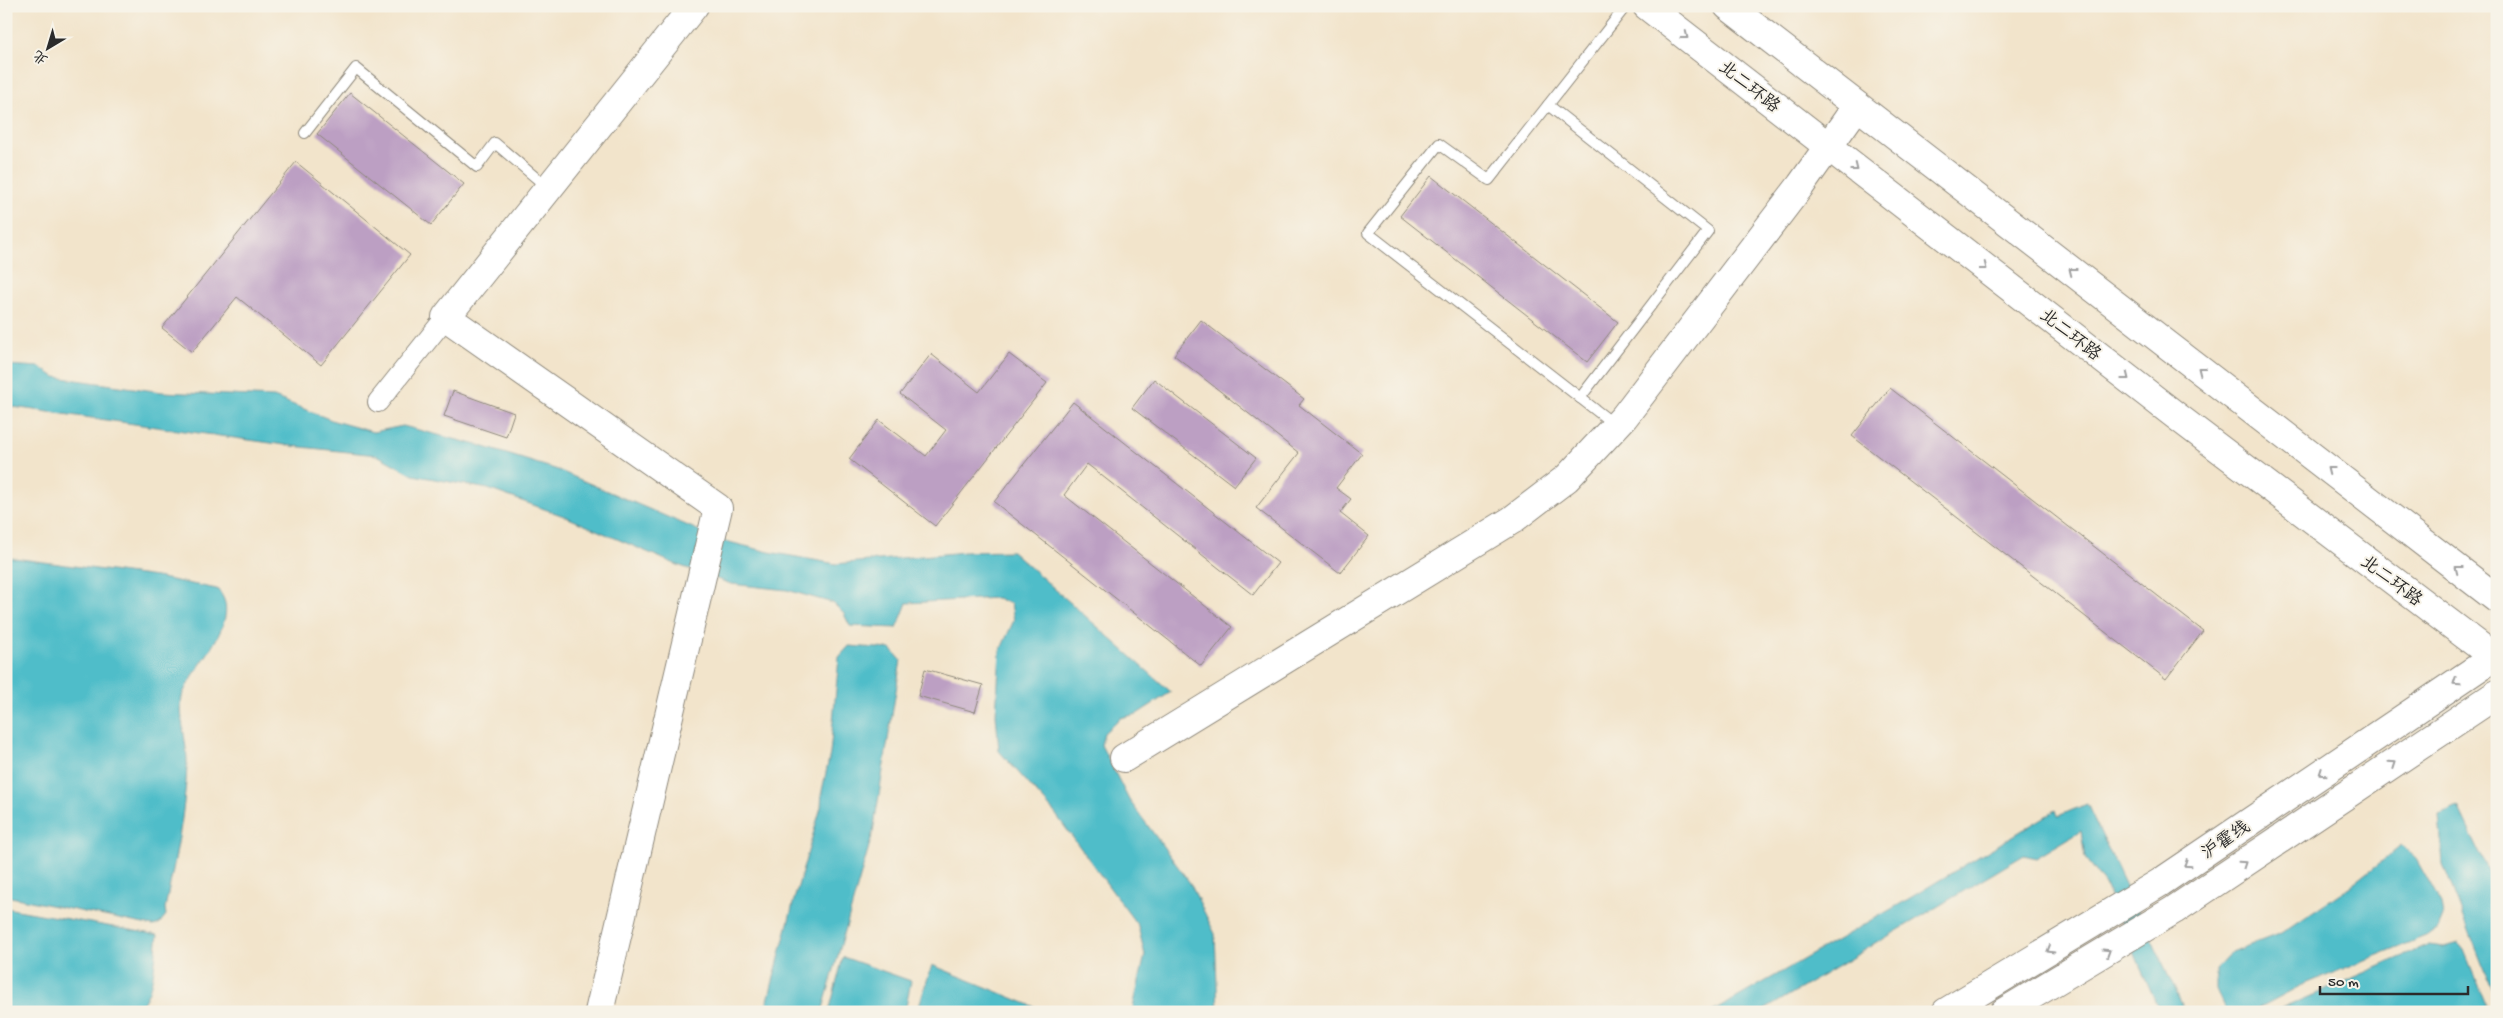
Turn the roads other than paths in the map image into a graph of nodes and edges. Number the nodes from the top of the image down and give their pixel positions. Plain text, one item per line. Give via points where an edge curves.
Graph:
1 (694, 6) edge
2 (1626, 6) edge
3 (1647, 6) edge
4 (1728, 6) edge
5 (1548, 105) junction
6 (1857, 106) junction
7 (305, 133) dead end
8 (1827, 146) junction
9 (548, 189) junction
10 (446, 317) junction
11 (1580, 398) junction
12 (378, 402) dead end
13 (1616, 426) junction
14 (2497, 599) edge
15 (2496, 657) edge
16 (2497, 694) edge
17 (1124, 758) dead end
18 (599, 1012) edge
19 (1946, 1012) edge
20 (2004, 1012) edge

1 - 9 main road
2 - 5 lane
3 -> 8 main road, 北二环路
4 - 6 main road
5 - 11 lane via 1708,231
5 - 11 lane via 1489,180 1439,144 1368,233
6 - 8 main road
14 -> 6 main road
7 - 9 lane via 356,68 477,167 495,143
8 - 13 main road via 1801,185
8 -> 15 main road, 北二环路 via 2175,415
9 - 10 main road
10 - 12 street
10 - 18 main road via 718,508
11 - 13 lane
13 - 17 main road via 1567,478 1512,520
15 -> 19 main road, 沪霍线 via 2160,882
20 -> 16 main road, 沪霍线 via 2174,910

